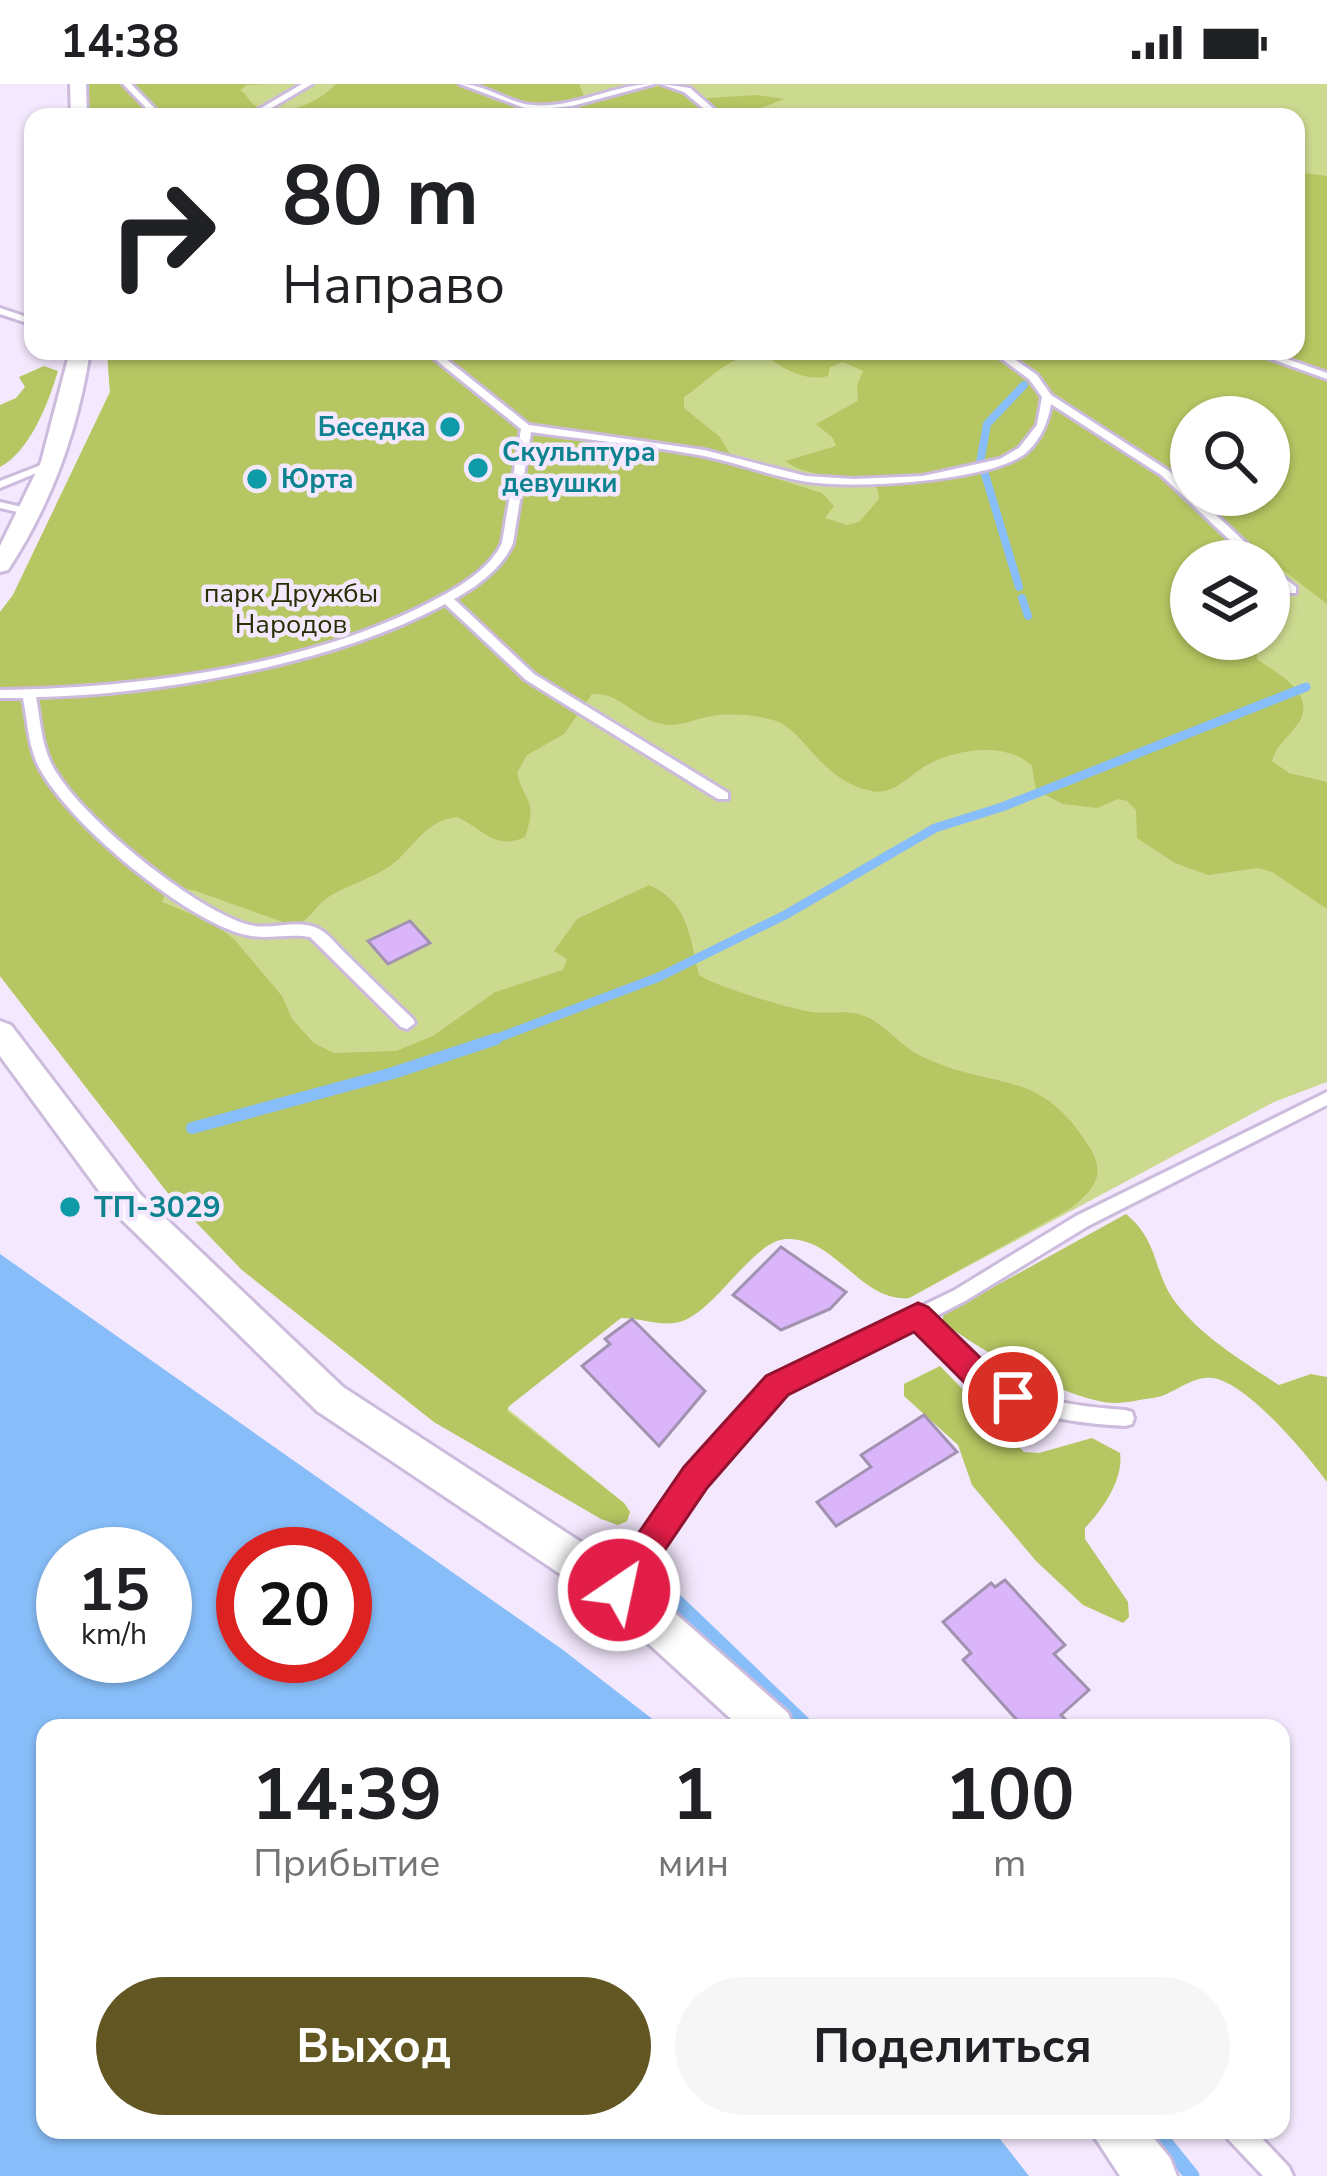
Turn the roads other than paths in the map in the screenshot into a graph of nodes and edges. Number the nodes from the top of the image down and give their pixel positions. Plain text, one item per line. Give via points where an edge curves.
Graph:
1 (127, 84) edge
2 (308, 84) edge
3 (464, 84) edge
4 (650, 84) edge
5 (665, 84) edge
6 (150, 108) edge
7 (266, 108) edge
8 (708, 108) edge
9 (78, 360) edge
10 (441, 360) edge
11 (1009, 360) edge
12 (1280, 360) edge
13 (1327, 376) edge
14 (1047, 398) junction
15 (526, 428) junction
16 (53, 464) junction
17 (0, 485) edge
18 (0, 505) edge
19 (31, 512) junction
20 (1237, 540) edge
21 (0, 566) edge
22 (446, 598) junction
23 (0, 694) edge
24 (29, 695) junction
25 (723, 796) dead end
26 (407, 1023) dead end
27 (0, 1033) edge
28 (1327, 1098) edge
29 (918, 1316) junction
30 (1125, 1418) dead end
31 (619, 1590) junction
32 (763, 1719) edge
33 (1122, 2139) edge
34 (1245, 2139) edge
35 (1152, 2176) edge
36 (1280, 2176) edge

1 - 6 lane
2 - 7 lane
3 - 4 lane via 511,105 546,108
5 - 8 lane
9 - 16 street
10 - 15 lane
11 - 14 lane
12 - 13 lane
14 - 15 lane via 1042,425 1004,461 890,483 806,478 704,453
14 - 20 lane via 1166,473
15 - 22 lane via 511,540 482,574
16 - 17 lane
16 - 19 street
18 - 19 lane
19 - 21 street
22 - 24 lane via 274,662
22 - 25 lane via 530,677
23 - 24 lane
24 - 26 lane via 44,763 80,812 195,908 249,931 315,933
27 - 31 street via 128,1204 330,1399
28 - 29 lane via 1082,1221
29 - 30 lane via 985,1383 1041,1412
29 - 31 lane via 777,1385 695,1478
31 - 32 street
33 - 35 street
34 - 36 lane

